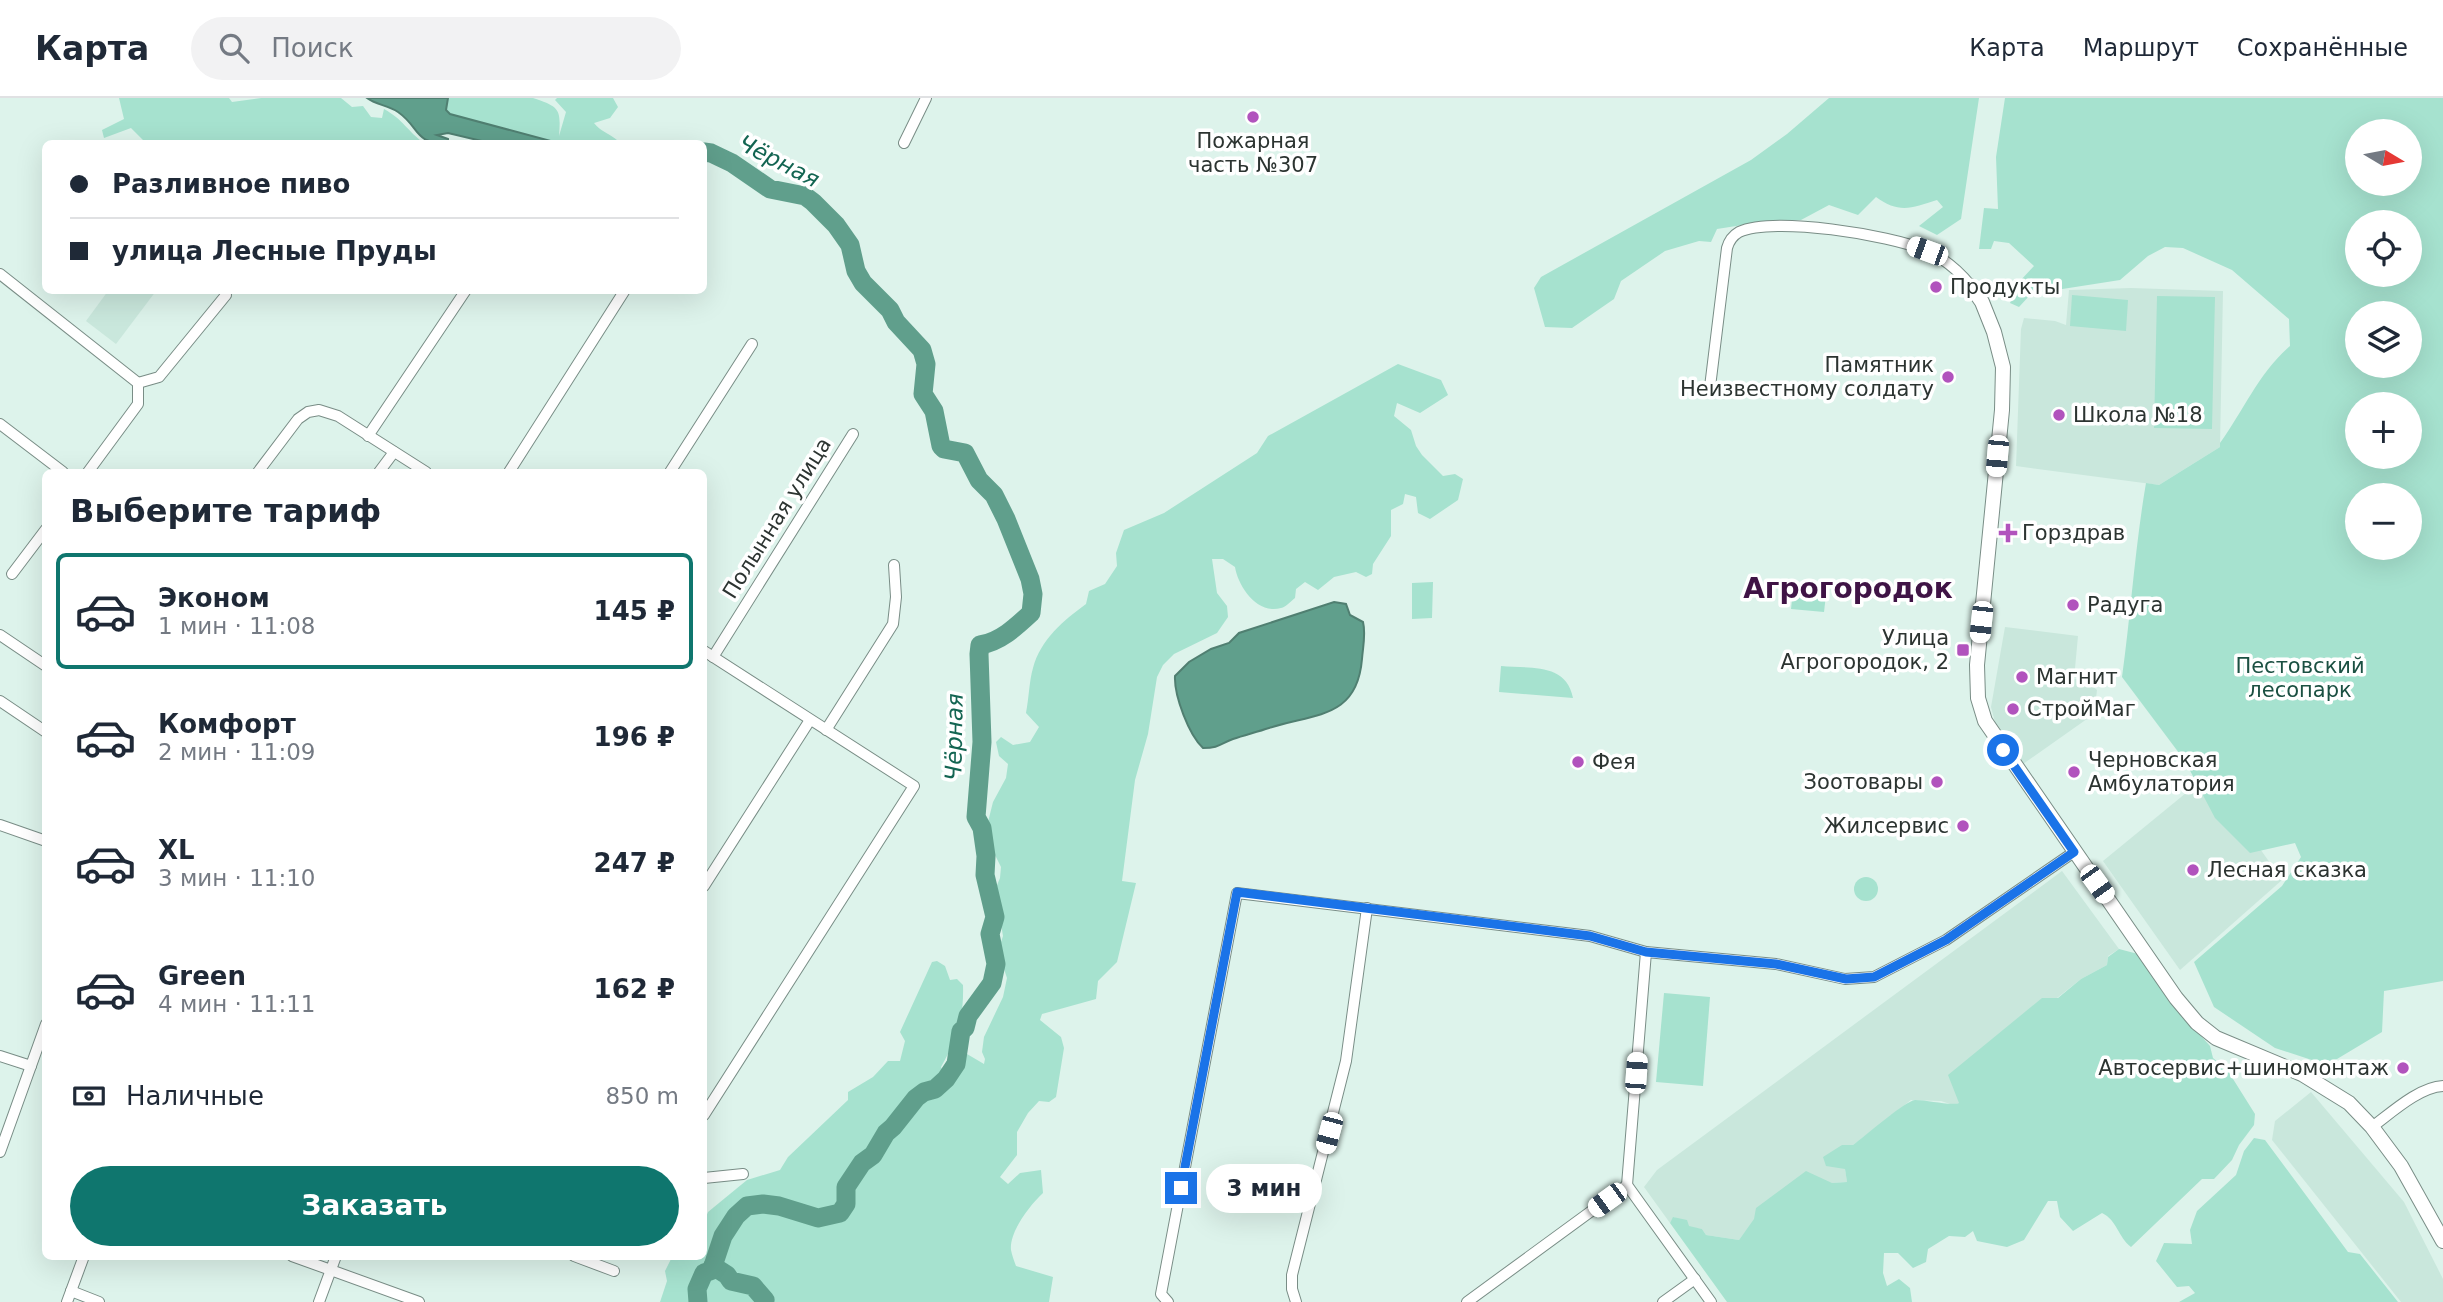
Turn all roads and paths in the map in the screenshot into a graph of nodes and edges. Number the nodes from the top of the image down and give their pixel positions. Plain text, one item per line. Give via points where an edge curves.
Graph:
1 (926, 98) edge
2 (904, 143) dead end
3 (0, 274) edge
4 (1971, 286) joint
5 (463, 294) edge
6 (622, 294) edge
7 (226, 296) dead end
8 (752, 344) dead end
9 (138, 383) junction
10 (1710, 387) dead end
11 (0, 424) edge
12 (853, 434) dead end
13 (368, 436) junction
14 (394, 452) junction
15 (59, 469) edge
16 (90, 469) edge
17 (260, 469) edge
18 (381, 469) edge
19 (421, 469) edge
20 (511, 469) edge
21 (672, 469) edge
22 (42, 534) edge
23 (894, 565) dead end
24 (12, 575) dead end
25 (0, 635) edge
26 (708, 654) edge
27 (42, 663) edge
28 (0, 701) edge
29 (810, 720) junction
30 (42, 729) edge
31 (826, 730) junction
32 (0, 825) edge
33 (42, 840) edge
34 (2074, 852) junction
35 (707, 882) edge
36 (1367, 908) junction
37 (1646, 952) junction
38 (42, 1035) edge
39 (0, 1056) edge
40 (31, 1066) junction
41 (2443, 1086) edge
42 (707, 1110) edge
43 (2372, 1127) junction
44 (0, 1152) edge
45 (743, 1174) dead end
46 (707, 1178) edge
47 (1627, 1185) junction
48 (2443, 1241) edge
49 (83, 1260) edge
50 (303, 1260) edge
51 (335, 1260) edge
52 (585, 1260) edge
53 (331, 1270) junction
54 (614, 1271) dead end
55 (1695, 1279) junction
56 (69, 1297) edge
57 (99, 1302) edge
58 (319, 1302) edge
59 (419, 1302) edge
60 (1168, 1302) edge
61 (1296, 1302) edge
62 (1466, 1302) edge
63 (1663, 1302) edge
64 (1711, 1302) edge

1 - 2 street
3 - 9 street
4 - 10 street via 1946,261 1890,239 1788,227 1736,233 1727,248
4 - 34 street via 1994,332 2003,367 1977,658 1980,710
5 - 13 street
6 - 20 street
7 - 9 street via 159,377
8 - 21 street
9 - 16 street via 138,404
11 - 15 street
12 - 26 street, Полынная улица
13 - 14 street
13 - 17 street via 329,412 307,412
14 - 18 street
14 - 19 street
22 - 24 street
23 - 31 street via 893,624
25 - 27 street
26 - 29 street
28 - 30 street
29 - 31 street
29 - 35 street
31 - 42 street via 914,786
32 - 33 street
34 - 37 street via 1946,940 1874,977 1846,979 1776,964
34 - 43 street via 2197,1023 2216,1038 2327,1088
36 - 37 street via 1590,936
36 - 60 street via 1237,892 1161,1294
36 - 61 street via 1346,1061 1292,1275
37 - 47 street
38 - 40 street
39 - 40 street
40 - 44 street
41 - 43 street via 2401,1104
43 - 48 street via 2401,1166
45 - 46 street
47 - 55 street
47 - 62 street
49 - 56 street
50 - 53 street
51 - 53 street
52 - 54 street
53 - 58 street
53 - 59 street
55 - 63 street
55 - 64 street
56 - 57 street

